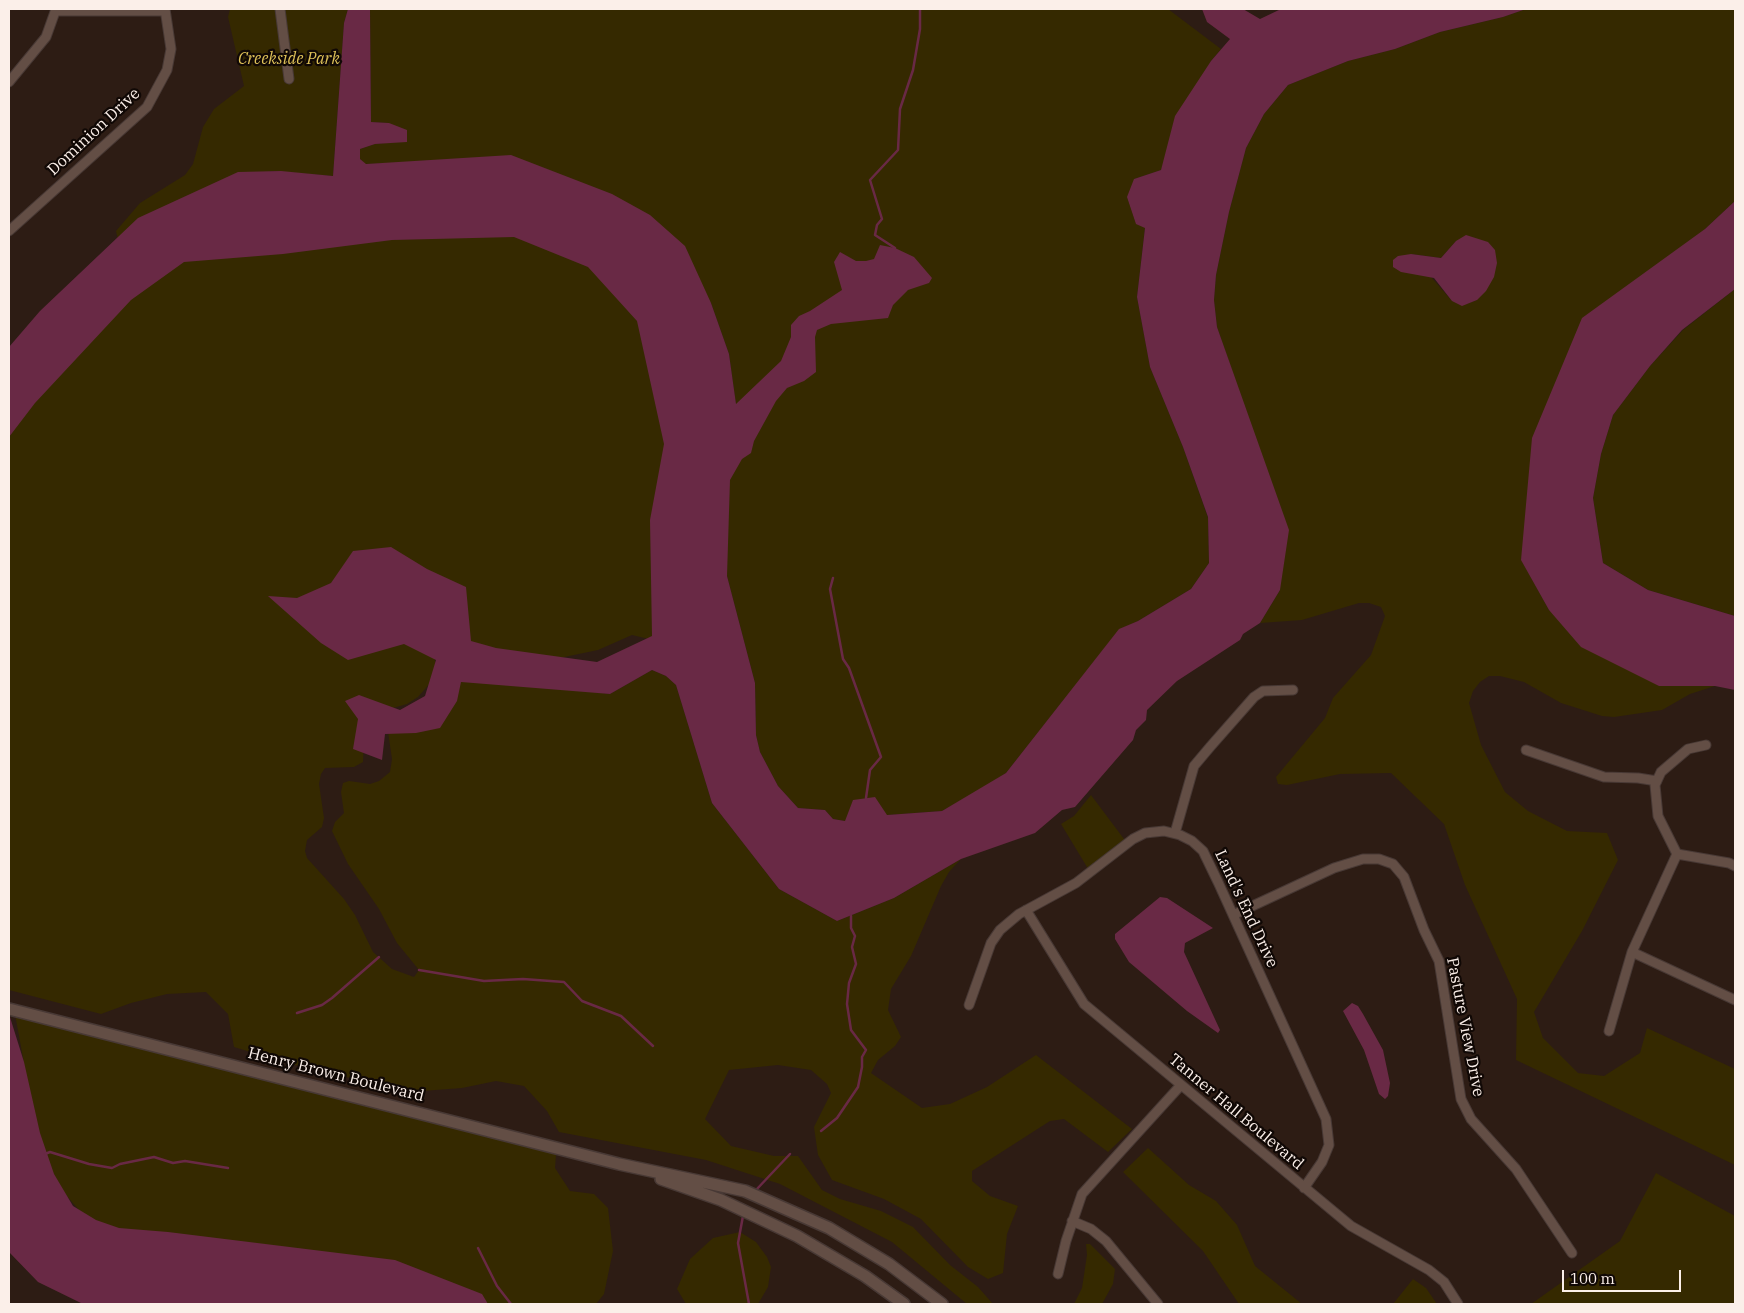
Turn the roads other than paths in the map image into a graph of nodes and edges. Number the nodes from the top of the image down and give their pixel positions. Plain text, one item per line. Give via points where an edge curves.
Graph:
1 (280, 9) edge
2 (56, 10) edge
3 (165, 10) edge
4 (289, 79) dead end
5 (9, 82) edge
6 (9, 231) edge
7 (1294, 690) dead end
8 (1706, 745) dead end
9 (1526, 750) dead end
10 (1657, 782) junction
11 (1174, 834) junction
12 (1677, 854) junction
13 (1735, 866) edge
14 (1026, 910) junction
15 (1233, 915) junction
16 (1632, 952) junction
17 (1735, 1000) edge
18 (968, 1005) dead end
19 (9, 1009) edge
20 (1609, 1031) dead end
21 (1181, 1085) junction
22 (619, 1164) junction
23 (1304, 1188) junction
24 (1072, 1222) junction
25 (1572, 1253) dead end
26 (1058, 1274) dead end
27 (904, 1304) edge
28 (942, 1304) edge
29 (1158, 1304) edge
30 (1458, 1304) edge

1 - 4 street
2 - 3 street
2 - 5 street via 46,37
3 - 6 street, Dominion Drive via 170,49 167,70 147,107
7 - 11 street via 1264,691 1254,697 1194,766
8 - 10 street via 1688,749 1661,772
9 - 10 street via 1604,777
10 - 12 street via 1658,816
11 - 14 street, Land's End Drive via 1164,831 1145,833 1133,839 1076,883
11 - 15 street, Land's End Drive via 1192,841 1203,851
12 - 13 street
12 - 16 street
14 - 18 street, Land's End Drive via 1000,930 991,943
14 - 21 street, Tanner Hall Boulevard via 1084,1004
15 - 23 street, Land's End Drive via 1326,1119 1329,1145
15 - 25 street, Pasture View Drive via 1334,868 1363,860 1379,859 1393,864 1404,877 1439,961 1461,1100 1472,1119 1516,1169
16 - 17 street
16 - 20 street
19 - 22 main road, Henry Brown Boulevard
21 - 23 street, Tanner Hall Boulevard
21 - 24 street via 1082,1194
22 - 27 main road, Henry Brown Boulevard via 721,1200 796,1236 866,1276
22 - 28 main road, Henry Brown Boulevard via 754,1195 830,1228 889,1264
23 - 30 street, Tanner Hall Boulevard via 1351,1226 1429,1270 1444,1282
24 - 26 street
24 - 29 street via 1091,1229 1106,1241

